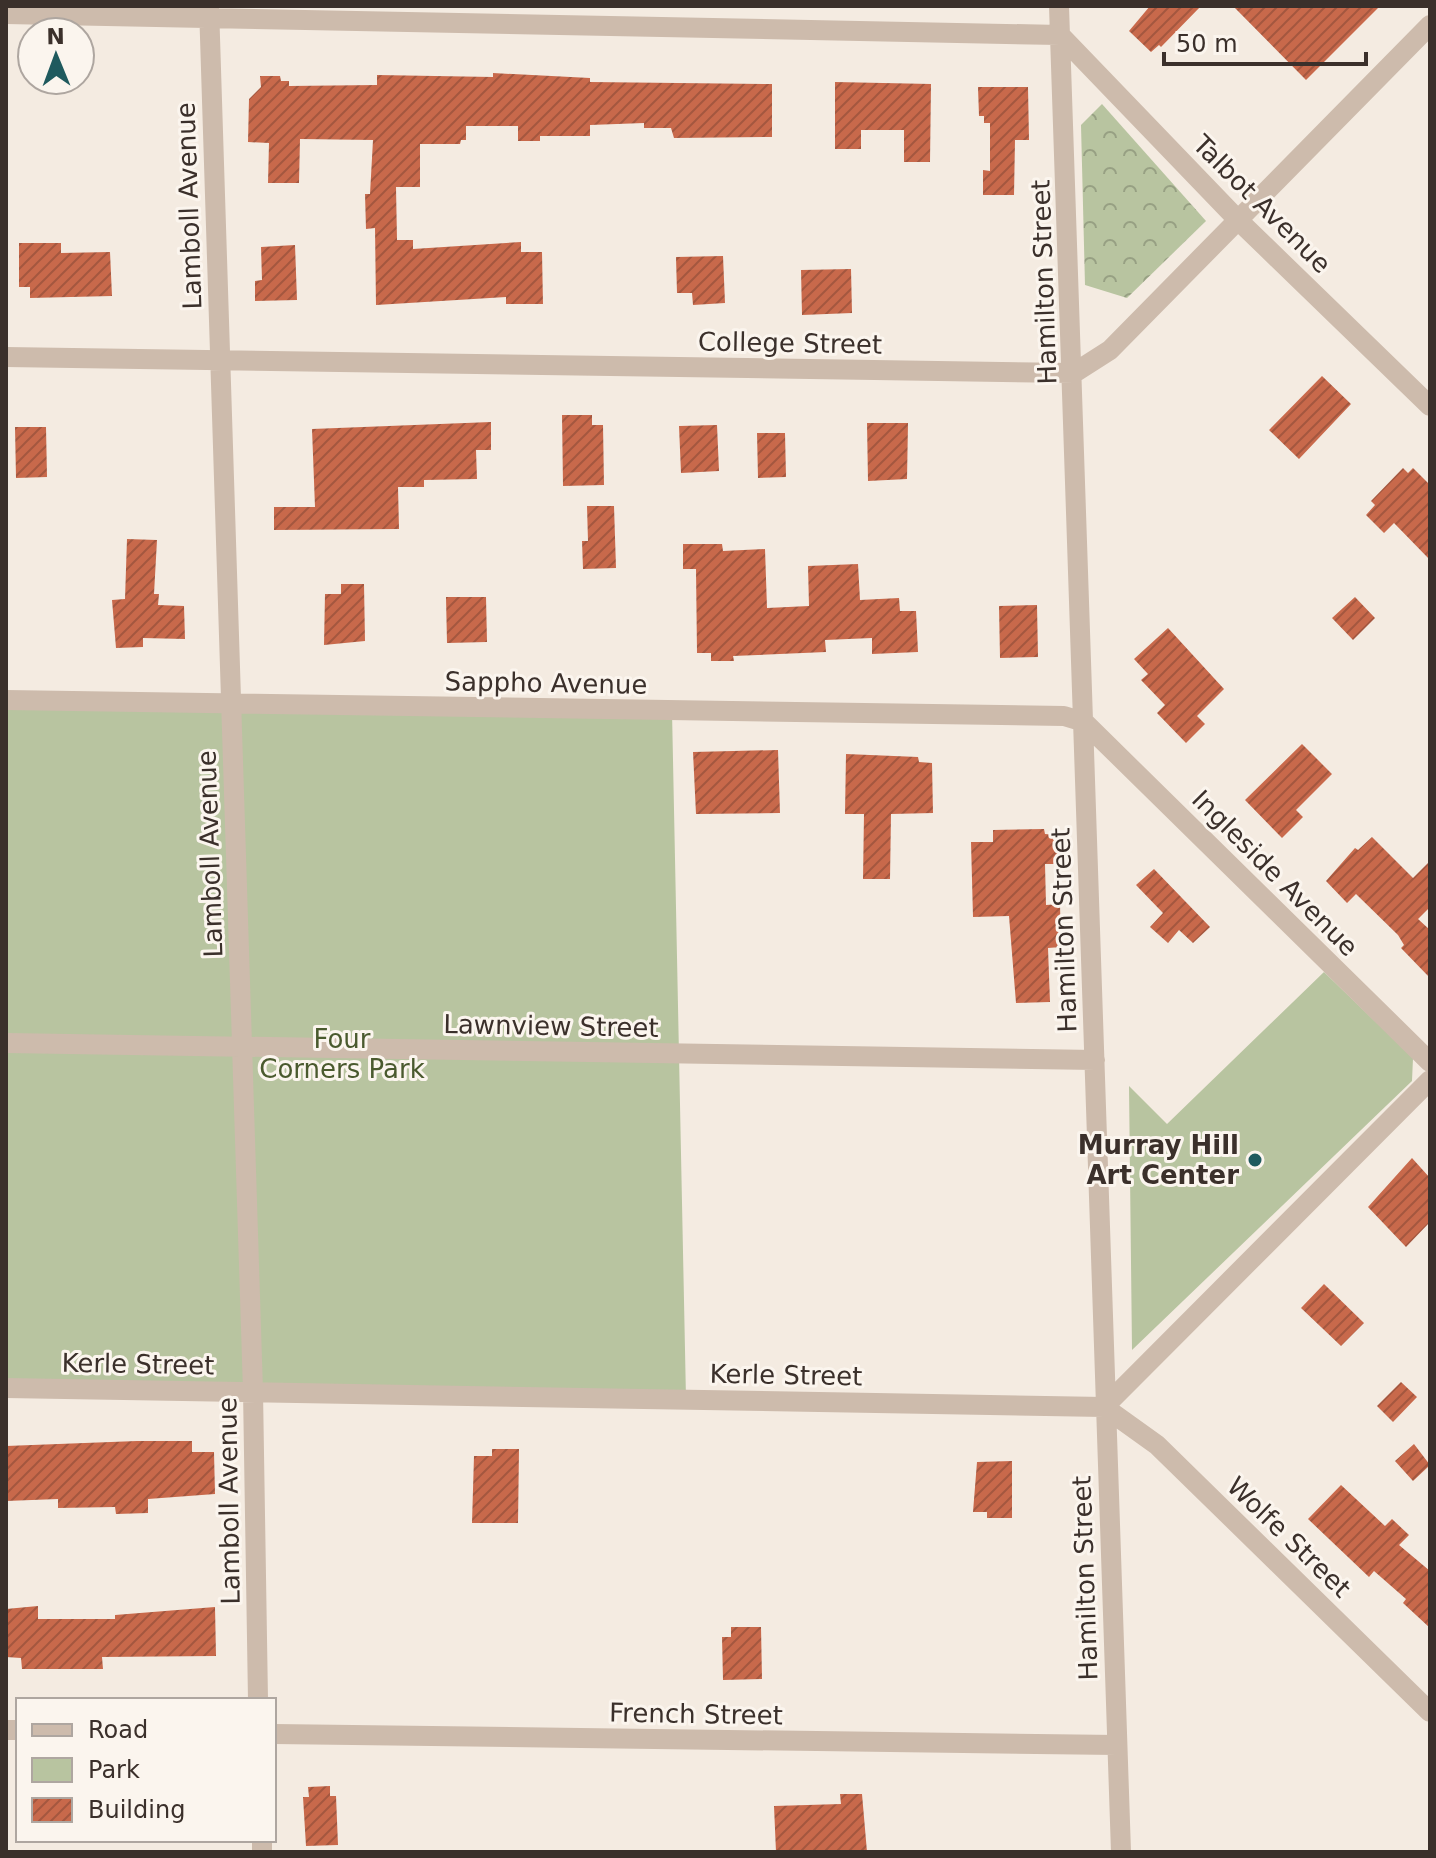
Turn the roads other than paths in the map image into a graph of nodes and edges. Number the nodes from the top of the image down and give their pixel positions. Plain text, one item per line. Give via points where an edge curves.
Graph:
1 (1059, 6) edge
2 (209, 12) edge
3 (6, 14) edge
4 (1430, 25) edge
5 (1060, 35) junction
6 (1239, 221) junction
7 (6, 357) edge
8 (220, 360) junction
9 (1074, 373) junction
10 (1430, 406) edge
11 (6, 700) edge
12 (232, 704) junction
13 (1084, 722) junction
14 (6, 1043) edge
15 (242, 1047) junction
16 (1095, 1060) junction
17 (1430, 1062) edge
18 (1430, 1080) edge
19 (6, 1388) edge
20 (253, 1391) junction
21 (1104, 1407) junction
22 (258, 1698) edge
23 (1430, 1712) edge
24 (276, 1734) edge
25 (1117, 1745) junction
26 (1121, 1852) edge

1 - 5 street, Hamilton Street
2 - 3 street
2 - 5 street
2 - 8 street, Lamboll Avenue
4 - 6 street
5 - 6 street, Talbot Avenue
5 - 9 street, Hamilton Street
6 - 9 street via 1110,350
6 - 10 street, Talbot Avenue
7 - 8 street, College Street
8 - 9 street, College Street
8 - 12 street, Lamboll Avenue
9 - 13 street, Hamilton Street
11 - 12 street, Sappho Avenue
12 - 13 street, Sappho Avenue via 1064,716
12 - 15 street, Lamboll Avenue
13 - 16 street, Hamilton Street
13 - 17 street, Ingleside Avenue
14 - 15 street, Lawnview Street
15 - 16 street, Lawnview Street
15 - 20 street, Lamboll Avenue
16 - 21 street, Hamilton Street
18 - 21 street
19 - 20 street, Kerle Street
20 - 21 street, Kerle Street
20 - 22 street, Lamboll Avenue
21 - 23 street, Wolfe Street via 1157,1445
21 - 25 street, Hamilton Street
24 - 25 street, French Street
25 - 26 street, Hamilton Street

